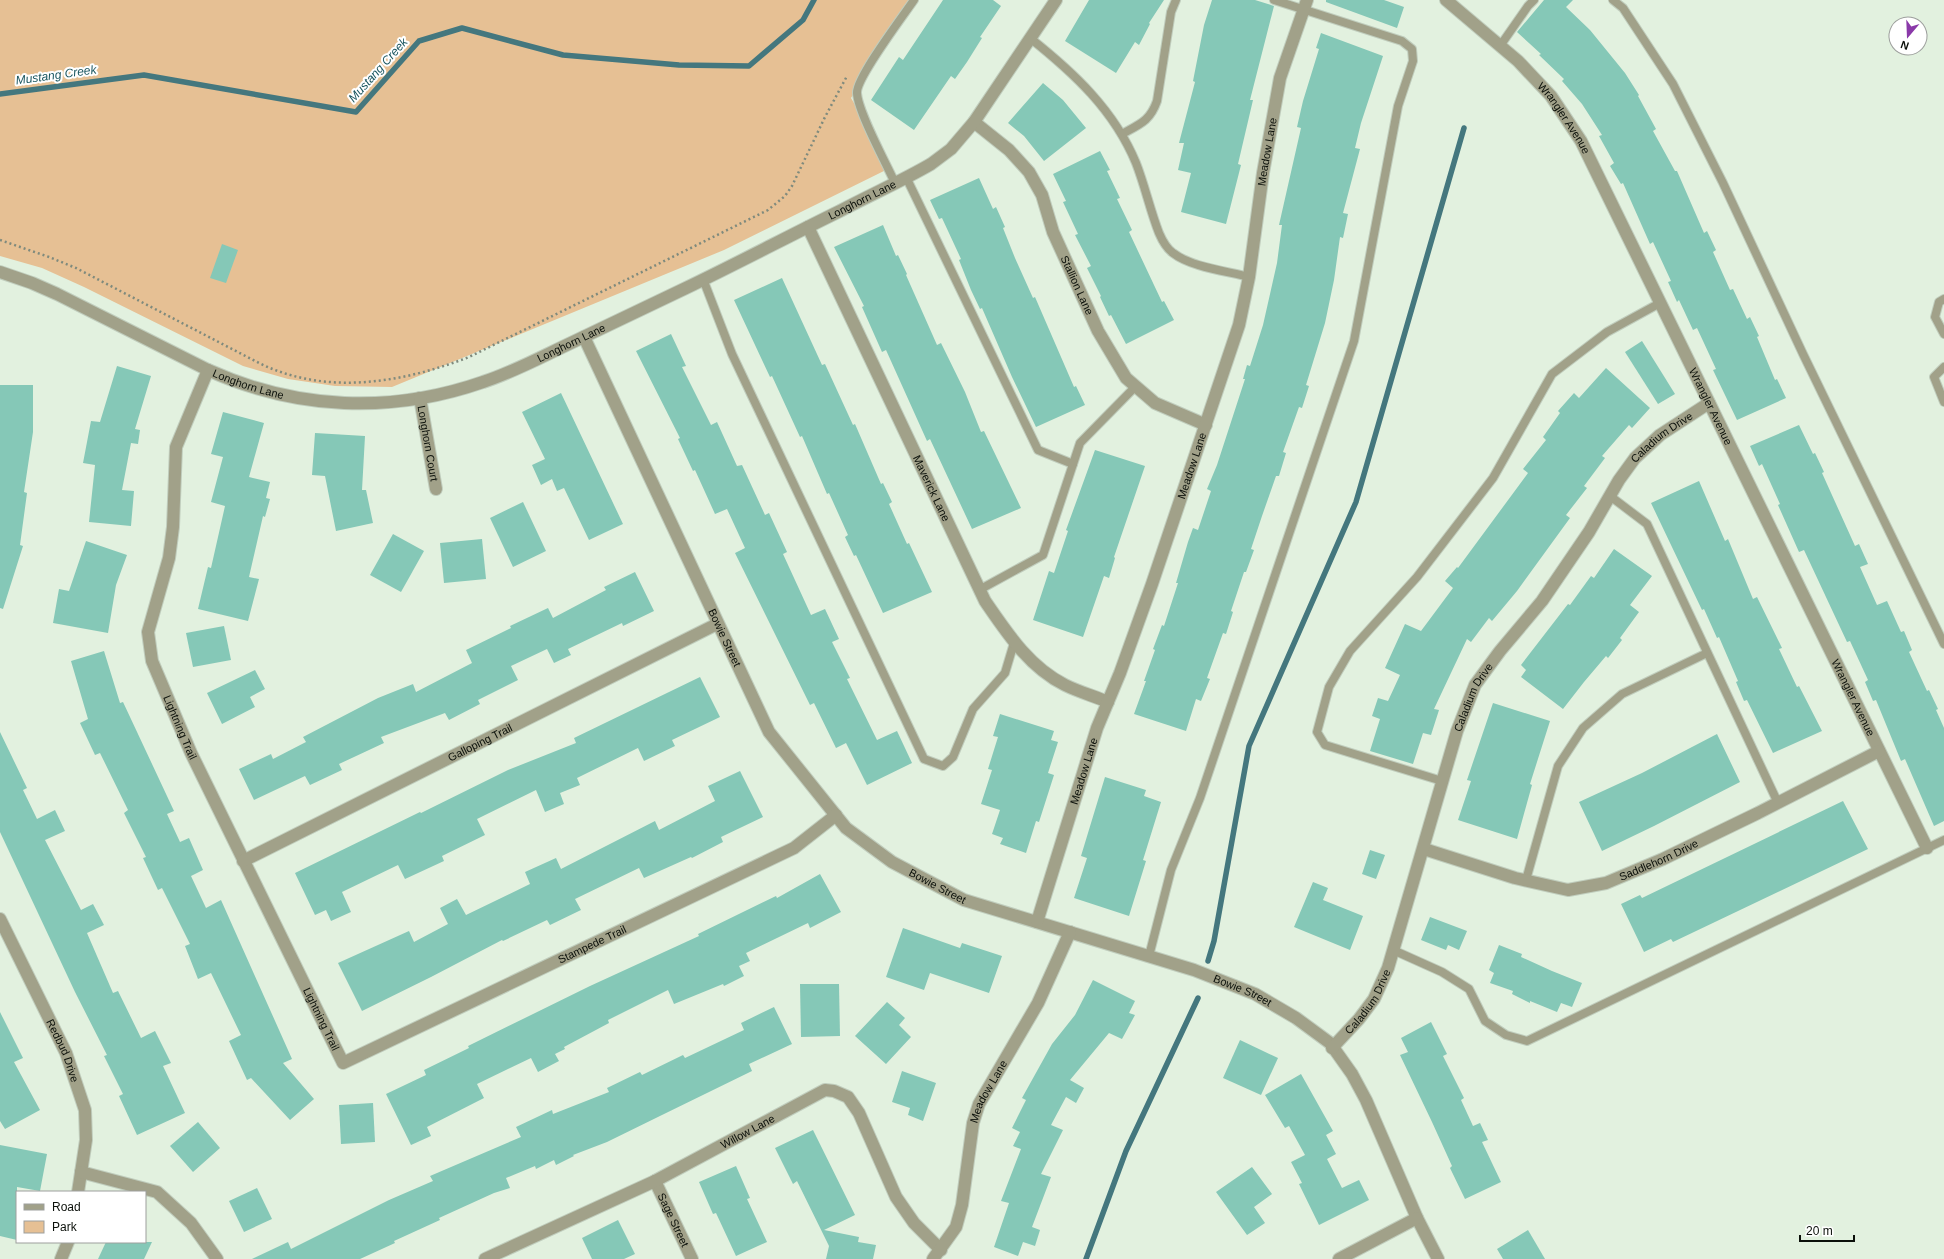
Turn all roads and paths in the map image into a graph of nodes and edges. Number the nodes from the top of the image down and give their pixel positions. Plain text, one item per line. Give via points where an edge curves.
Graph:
1 (914, 0) edge
2 (1056, 0) edge
3 (1176, 0) edge
4 (1274, 0) edge
5 (1446, 0) edge
6 (1534, 0) edge
7 (1613, 0) edge
8 (1305, 5) edge
9 (1030, 38) junction
10 (1500, 46) junction
11 (848, 75) dead end
12 (974, 122) junction
13 (1122, 134) junction
14 (906, 177) junction
15 (895, 183) junction
16 (808, 226) junction
17 (0, 240) edge
18 (0, 272) edge
19 (1249, 277) junction
20 (703, 279) junction
21 (1944, 299) edge
22 (1660, 303) junction
23 (1944, 334) edge
24 (584, 337) junction
25 (1944, 367) edge
26 (208, 370) junction
27 (1136, 386) junction
28 (420, 398) junction
29 (1944, 402) edge
30 (1709, 403) junction
31 (1206, 425) junction
32 (1073, 464) junction
33 (436, 489) dead end
34 (1610, 496) junction
35 (979, 590) junction
36 (717, 624) junction
37 (1014, 644) junction
38 (1944, 644) edge
39 (1707, 653) junction
40 (1108, 702) junction
41 (1879, 751) junction
42 (1442, 781) junction
43 (1778, 803) junction
44 (836, 815) junction
45 (1944, 840) edge
46 (1424, 848) junction
47 (1927, 848) junction
48 (243, 860) junction
49 (1526, 880) junction
50 (0, 919) edge
51 (1037, 922) junction
52 (1070, 932) junction
53 (1393, 950) junction
54 (1150, 956) junction
55 (1332, 1048) junction
56 (342, 1063) joint
57 (81, 1172) junction
58 (655, 1181) junction
59 (78, 1191) edge
60 (1417, 1218) junction
61 (68, 1243) edge
62 (941, 1250) junction
63 (61, 1259) edge
64 (217, 1259) edge
65 (485, 1259) edge
66 (692, 1259) edge
67 (933, 1259) edge
68 (1339, 1259) edge
69 (1438, 1259) edge

1 - 15 lane via 864,74 857,92 862,112
2 - 9 street, Longhorn Lane
3 - 13 lane via 1171,12 1154,109 1143,122
4 - 8 lane
5 - 10 street, Wrangler Avenue
6 - 10 lane
7 - 38 lane via 1623,8 1673,84
8 - 19 street, Meadow Lane via 1280,78 1263,173
8 - 54 lane via 1402,41 1412,49 1413,61 1398,106 1354,341 1200,798 1171,870
9 - 12 street, Longhorn Lane
9 - 13 lane via 1062,63 1094,95
10 - 22 street, Wrangler Avenue via 1551,96 1581,141
11 - 17 path via 792,186 785,196 768,210 469,357 404,378 350,383 315,381 285,375 259,364 76,268
12 - 14 street, Longhorn Lane via 951,149 931,164
12 - 27 street, Stallion Lane via 1009,150 1028,172 1042,195 1053,232 1098,331 1126,378
13 - 19 lane via 1136,164 1164,243 1172,252 1190,262
14 - 15 street, Longhorn Lane
14 - 32 lane via 1038,450
15 - 16 street, Longhorn Lane
16 - 20 street, Longhorn Lane
16 - 35 street, Maverick Lane
18 - 26 street, Longhorn Lane via 57,294
19 - 31 street, Meadow Lane via 1239,325
20 - 24 street, Longhorn Lane
20 - 37 lane via 732,354 924,759 943,766 953,757 973,709 1004,673
21 - 23 lane via 1939,302 1935,318
22 - 30 street, Wrangler Avenue
22 - 42 lane via 1607,332 1552,374 1493,478 1417,577 1350,651 1329,687 1317,732 1325,745
24 - 28 street, Longhorn Lane via 497,378
24 - 36 street, Bowie Street
25 - 29 lane via 1934,377
26 - 28 street, Longhorn Lane via 256,389 309,400 357,403
26 - 48 street, Lightning Trail via 176,447 173,527 169,558 148,632 152,661 191,753
27 - 31 street, Stallion Lane via 1155,403
27 - 32 lane via 1080,443
28 - 33 street, Longhorn Court
30 - 34 street, Caladium Drive via 1655,440 1636,458
30 - 41 street, Wrangler Avenue
31 - 40 street, Meadow Lane via 1152,584
32 - 35 lane via 1043,555
34 - 39 lane via 1647,524
34 - 42 street, Caladium Drive via 1542,601 1475,685 1456,731
35 - 37 street, Maverick Lane
36 - 44 street, Bowie Street via 769,732
36 - 48 street, Galloping Trail
37 - 40 street, Maverick Lane via 1039,667 1065,684
39 - 43 lane
39 - 49 lane via 1622,694 1583,728 1558,766
40 - 51 street, Meadow Lane via 1097,728
41 - 43 street, Saddlehorn Drive
41 - 47 street, Wrangler Avenue
42 - 46 street, Caladium Drive
43 - 49 street, Saddlehorn Drive via 1663,859 1606,883 1568,890
44 - 51 street, Bowie Street via 846,828 892,862 964,900
44 - 56 street, Stampede Trail via 794,848
45 - 47 lane
46 - 49 street, Saddlehorn Drive
46 - 53 street, Caladium Drive
47 - 53 lane via 1527,1040 1506,1035 1485,1021 1469,989 1442,972
48 - 56 street, Lightning Trail
50 - 57 street, Redbud Drive via 66,1053 85,1110 86,1140
51 - 52 street, Bowie Street
52 - 54 street, Bowie Street
52 - 62 street, Meadow Lane via 1038,1003 979,1104 973,1124 962,1205 956,1227
53 - 55 street, Caladium Drive via 1374,999
54 - 55 street, Bowie Street via 1255,994 1296,1018
55 - 60 street, Bowie Street via 1352,1074 1366,1100
57 - 59 street, Redbud Drive
57 - 64 street via 157,1192 191,1223
58 - 62 street, Willow Lane via 825,1090 834,1091 848,1098 859,1113 896,1197 914,1223
58 - 65 street, Willow Lane
58 - 66 street, Sage Street
60 - 68 street
60 - 69 street, Bowie Street
61 - 63 street
62 - 67 street, Meadow Lane

